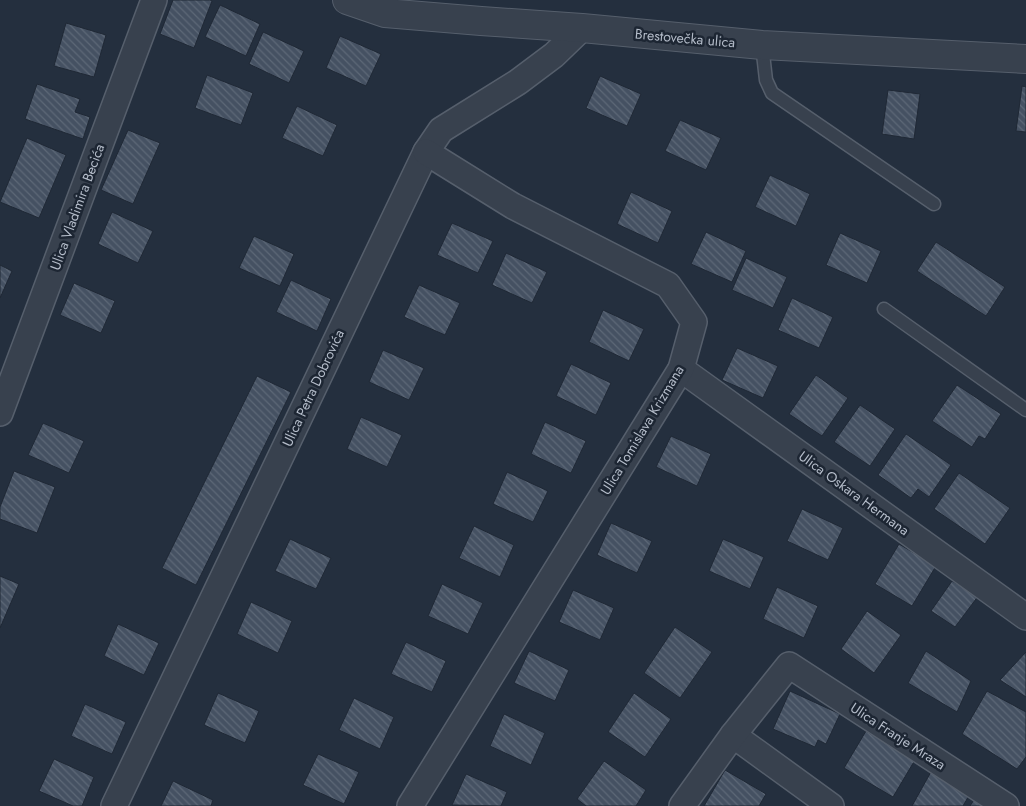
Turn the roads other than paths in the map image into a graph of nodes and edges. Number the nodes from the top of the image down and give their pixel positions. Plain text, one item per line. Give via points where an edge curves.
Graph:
1 (154, 0) edge
2 (347, 0) edge
3 (582, 28) junction
4 (762, 45) junction
5 (1026, 59) edge
6 (426, 152) junction
7 (934, 204) dead end
8 (884, 308) dead end
9 (682, 369) junction
10 (1026, 410) edge
11 (0, 413) edge
12 (1026, 617) edge
13 (734, 735) junction
14 (114, 806) edge
15 (410, 806) edge
16 (682, 806) edge
17 (831, 806) edge
18 (1006, 806) edge

1 - 11 street, Ulica Vladimira Becića
2 - 3 street, Brestovečka ulica via 385,13
3 - 4 street, Brestovečka ulica
3 - 6 street, Ulica Petra Dobrovića via 554,55 518,82 441,130
4 - 5 street, Brestovečka ulica
4 - 7 lane via 766,80 772,93
6 - 9 street, Ulica Tomislava Krizmana via 513,206 668,285 694,322
6 - 14 street, Ulica Petra Dobrovića
8 - 10 lane
9 - 12 street, Ulica Oskara Hermana
9 - 15 street, Ulica Tomislava Krizmana
13 - 16 street
13 - 17 street
13 - 18 street, Ulica Franje Mraza via 789,665

